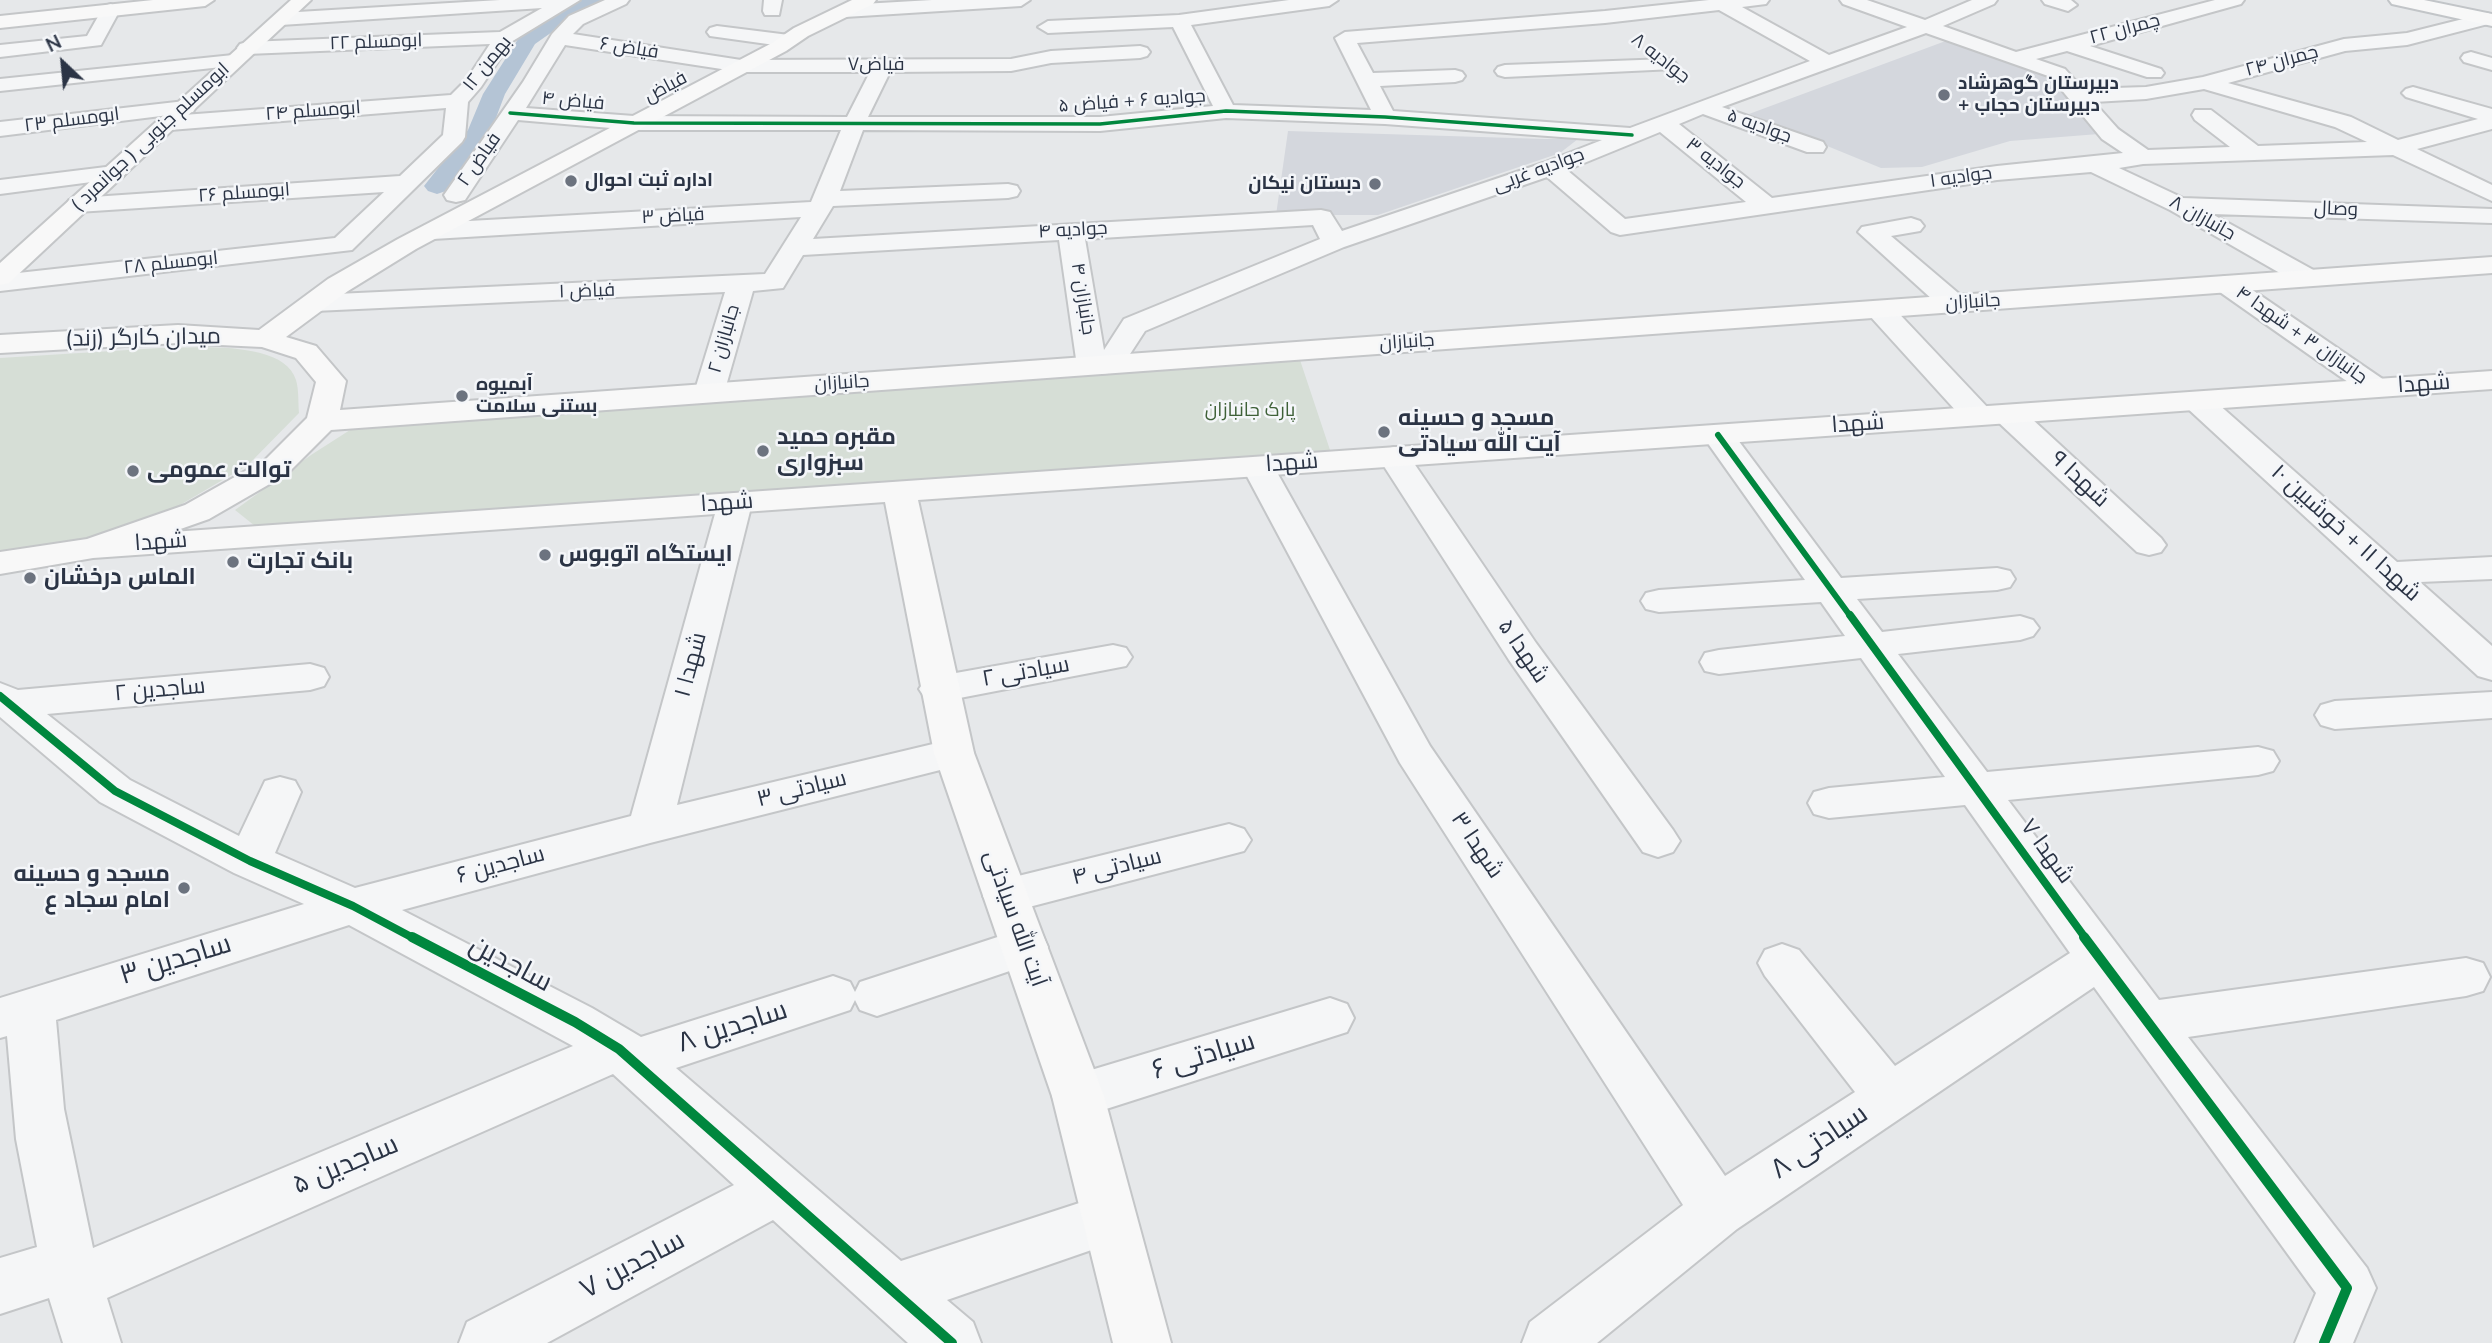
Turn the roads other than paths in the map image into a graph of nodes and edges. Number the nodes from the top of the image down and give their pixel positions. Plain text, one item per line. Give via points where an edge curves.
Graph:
1 (205, 0) edge
2 (302, 0) edge
3 (620, 0) edge
4 (867, 0) edge
5 (1021, 0) edge
6 (1034, 0) edge
7 (1329, 0) edge
8 (1760, 0) edge
9 (1849, 0) edge
10 (2235, 0) edge
11 (2398, 0) edge
12 (2442, 0) edge
13 (569, 1) edge
14 (1972, 2) edge
15 (1722, 4) junction
16 (120, 6) edge
17 (1506, 7) dead end
18 (905, 8) junction
19 (845, 11) junction
20 (2489, 13) edge
21 (1605, 17) junction
22 (281, 19) junction
23 (1179, 21) junction
24 (0, 22) edge
25 (1524, 22) junction
26 (1048, 27) junction
27 (1925, 27) junction
28 (717, 32) dead end
29 (1626, 33) dead end
30 (795, 37) junction
31 (504, 38) junction
32 (559, 38) junction
33 (2068, 45) junction
34 (917, 46) junction
35 (1646, 48) dead end
36 (0, 51) edge
37 (1140, 52) dead end
38 (240, 54) junction
39 (1092, 55) junction
40 (1051, 57) junction
41 (2014, 58) junction
42 (2471, 58) dead end
43 (1826, 62) junction
44 (2492, 64) edge
45 (858, 65) junction
46 (883, 65) junction
47 (1667, 65) junction
48 (741, 66) junction
49 (1505, 71) dead end
50 (2154, 73) dead end
51 (1455, 76) dead end
52 (1099, 78) dead end
53 (1367, 80) junction
54 (2205, 83) junction
55 (0, 85) edge
56 (2413, 93) dead end
57 (1700, 94) junction
58 (2076, 96) junction
59 (457, 101) junction
60 (1226, 111) junction
61 (177, 115) junction
62 (2203, 115) dead end
63 (2492, 116) edge
64 (1385, 117) junction
65 (507, 119) junction
66 (855, 122) junction
67 (2492, 122) edge
68 (634, 123) junction
69 (1663, 123) junction
70 (0, 129) edge
71 (1632, 135) junction
72 (1815, 147) dead end
73 (2394, 148) junction
74 (2255, 155) junction
75 (2143, 157) junction
76 (2094, 165) junction
77 (1551, 168) junction
78 (114, 173) junction
79 (409, 183) junction
80 (0, 187) edge
81 (1008, 191) dead end
82 (2492, 194) edge
83 (456, 195) dead end
84 (822, 204) junction
85 (78, 205) junction
86 (2179, 205) junction
87 (1767, 206) junction
88 (2492, 216) edge
89 (1911, 226) dead end
90 (433, 231) junction
91 (1071, 232) junction
92 (1335, 242) junction
93 (343, 245) joint
94 (796, 248) junction
95 (2492, 265) edge
96 (0, 277) edge
97 (2308, 278) junction
98 (0, 283) edge
99 (2226, 284) junction
100 (741, 285) junction
101 (315, 303) junction
102 (1954, 304) junction
103 (1879, 309) junction
104 (265, 339) junction
105 (0, 344) edge
106 (1101, 365) junction
107 (2492, 380) edge
108 (2376, 388) junction
109 (709, 393) junction
110 (2197, 401) junction
111 (1993, 415) junction
112 (322, 421) junction
113 (1718, 435) junction
114 (1394, 457) junction
115 (1258, 467) junction
116 (900, 492) junction
117 (735, 503) junction
118 (2149, 545) dead end
119 (93, 548) junction
120 (0, 563) edge
121 (2492, 568) edge
122 (2388, 573) junction
123 (1997, 579) dead end
124 (1830, 589) junction
125 (1659, 601) dead end
126 (2020, 628) dead end
127 (1871, 644) junction
128 (1113, 657) dead end
129 (1719, 662) dead end
130 (2492, 667) edge
131 (310, 677) dead end
132 (939, 689) junction
133 (4, 700) edge
134 (2492, 705) edge
135 (2335, 715) dead end
136 (954, 753) junction
137 (2258, 761) dead end
138 (1976, 789) junction
139 (280, 792) dead end
140 (1829, 803) dead end
141 (650, 827) junction
142 (1229, 840) dead end
143 (1658, 841) dead end
144 (250, 861) junction
145 (1006, 896) junction
146 (353, 906) junction
147 (1025, 947) junction
148 (2100, 958) junction
149 (1782, 963) dead end
150 (2466, 977) dead end
151 (15, 1013) edge
152 (1330, 1018) dead end
153 (2147, 1022) junction
154 (627, 1055) junction
155 (1078, 1096) junction
156 (1890, 1097) junction
157 (779, 1189) junction
158 (1718, 1212) junction
159 (1110, 1219) junction
160 (71, 1274) junction
161 (0, 1286) edge
162 (894, 1292) junction
163 (92, 1343) edge
164 (488, 1343) edge
165 (952, 1343) edge
166 (1142, 1343) edge
167 (1551, 1343) edge
168 (2324, 1343) edge

1 - 16 main road
2 - 22 main road, ابومسلم جنوبی ( جوانمرد )
3 - 32 street, فیاض ۲ via 576,20
4 - 19 main road, فیاض
5 - 18 street
6 - 26 street
7 - 23 street
8 - 15 street
9 - 27 street
10 - 33 street, چمران ۲۲
11 - 20 main road
12 - 20 main road
13 - 22 street
13 - 31 street, بهمن ۱۲
14 - 27 street, جوادیه غربی
15 - 21 street
15 - 43 street
16 - 24 main road
16 - 36 street via 94,41
17 - 25 street
18 - 19 street
18 - 34 street
19 - 30 main road, فیاض
20 - 54 street, چمران ۲۴ via 2407,39 2344,45
21 - 25 street
21 - 29 street, جوادیه ۸
22 - 38 main road, ابومسلم جنوبی ( جوانمرد )
23 - 26 street
23 - 60 street
25 - 53 street via 1345,38
26 - 40 street
27 - 41 street
27 - 43 street, جوادیه غربی
28 - 30 street
30 - 45 street
30 - 48 main road, فیاض
31 - 38 street, ابومسلم ۲۲
31 - 59 street, بهمن ۱۲
32 - 48 street, فیاض ۶
32 - 65 street, فیاض ۲
33 - 41 street, چمران ۲۲
33 - 50 street
34 - 40 street, فیاض۷ via 1011,65
34 - 46 street, فیاض۷
35 - 47 street, جوادیه ۸
37 - 39 street, فیاض۷
38 - 55 street, ابومسلم ۲۲
38 - 61 main road, ابومسلم جنوبی ( جوانمرد )
39 - 40 street, فیاض۷
39 - 52 street
41 - 58 street via 2058,73
42 - 44 street
43 - 57 street, جوادیه غربی
45 - 46 street, فیاض۷
45 - 48 street, فیاض۷
46 - 66 street
47 - 49 street
47 - 57 street, جوادیه ۸
48 - 68 main road, فیاض
51 - 53 street
53 - 64 street
54 - 58 street, چمران ۲۴ via 2146,93
54 - 73 street via 2343,122
56 - 63 street
57 - 69 street, جوادیه غربی
57 - 72 street, جوادیه ۵
58 - 75 street via 2110,134
59 - 61 street, ابومسلم ۲۴
59 - 79 street, بهمن ۱۲ via 454,137
60 - 64 street, جوادیه ۶ + فیاض ۵
60 - 66 street, جوادیه ۶ + فیاض ۵ via 1100,124
61 - 70 street, ابومسلم ۲۳
61 - 78 main road, ابومسلم جنوبی ( جوانمرد )
62 - 74 street
64 - 71 street, جوادیه ۶ + فیاض ۵
65 - 68 street, فیاض ۴
65 - 83 street, فیاض ۲
66 - 68 street, جوادیه ۶ + فیاض ۵
66 - 84 street
67 - 73 street, جوادیه ۱
68 - 90 main road, فیاض
69 - 71 street, جوادیه غربی
69 - 87 street, جوادیه ۳
71 - 77 street, جوادیه غربی
73 - 74 street, جوادیه ۱
73 - 82 street
74 - 75 street, جوادیه ۱
75 - 76 street, جوادیه ۱
76 - 86 street, جانبازان ۸
76 - 87 street, جوادیه ۱ via 1997,173
77 - 87 street, جوادیه ۱ via 1620,227
77 - 92 street, جوادیه غربی
78 - 80 street
78 - 85 main road, ابومسلم جنوبی ( جوانمرد )
79 - 85 street, ابومسلم ۲۶
79 - 93 street, بهمن ۱۲
81 - 84 street, فیاض ۳
84 - 90 street, فیاض ۳
84 - 94 street, فیاض ۱
85 - 96 main road, ابومسلم جنوبی ( جوانمرد )
86 - 88 street, وصال
86 - 97 street, جانبازان ۸
89 - 102 street via 1871,232
90 - 101 main road, فیاض
91 - 92 street, جوادیه ۴ via 1321,217
91 - 94 street, جوادیه ۴
91 - 106 street, جانبازان ۴
92 - 106 street, جوادیه غربی via 1134,325
93 - 98 street, ابومسلم ۲۸
94 - 100 street, فیاض ۱ via 774,282
95 - 97 main road, جانبازان
97 - 99 main road, جانبازان
99 - 102 main road, جانبازان
99 - 108 street, جانبازان ۳ + شهدا ۴
100 - 101 street, فیاض ۱
100 - 109 street, جانبازان ۲
101 - 104 main road, فیاض
102 - 103 main road, جانبازان
103 - 106 main road, جانبازان
103 - 111 street, شهدا ۹
104 - 105 main road, میدان کارگر (زند) via 178,334
104 - 112 main road, میدان کارگر (زند) via 306,352 331,381
106 - 109 main road, جانبازان
107 - 108 main road, شهدا
108 - 110 main road, شهدا
109 - 112 main road, جانبازان
110 - 111 main road, شهدا
110 - 122 street, شهدا ۱۱ + خوشبین ۱۰
111 - 113 main road, شهدا
111 - 118 street, شهدا ۹
112 - 119 main road via 276,467 197,512
113 - 114 main road, شهدا
113 - 124 street, شهدا ۷
114 - 115 main road, شهدا
114 - 143 street, شهدا ۵ via 1578,734
115 - 116 main road, شهدا
115 - 158 street, شهدا ۳ via 1414,753
116 - 117 main road, شهدا
116 - 132 main road, آیت الله سیادتی
117 - 119 main road, شهدا
117 - 141 street, شهدا ۱
119 - 120 main road
121 - 122 street
122 - 130 street, شهدا ۱۱ + خوشبین ۱۰
123 - 124 street
124 - 125 street
124 - 127 street, شهدا ۷
126 - 127 street
127 - 129 street
127 - 138 street, شهدا ۷
128 - 132 street, سیادتی ۲
131 - 133 street, ساجدین ۲
132 - 136 main road, آیت الله سیادتی
133 - 144 street, ساجدین via 115,791
134 - 135 street
136 - 141 street, سیادتی ۳
136 - 145 main road, آیت الله سیادتی
137 - 138 street
138 - 140 street
138 - 148 street, شهدا ۷
139 - 144 street
141 - 146 street, ساجدین ۶
142 - 145 street, سیادتی ۴
144 - 146 street, ساجدین
145 - 147 main road, آیت الله سیادتی
146 - 151 street, ساجدین ۳
146 - 154 street, ساجدین via 575,1022
147 - 154 street, ساجدین ۸
147 - 155 main road, آیت الله سیادتی
148 - 153 street, شهدا ۷
148 - 156 street, سیادتی ۸
149 - 156 street
150 - 153 street
151 - 160 street
152 - 155 street, سیادتی ۶
153 - 168 street, شهدا ۷ via 2347,1288
154 - 157 street, ساجدین
154 - 160 street, ساجدین ۵
155 - 159 main road, آیت الله سیادتی
156 - 158 street, سیادتی ۸
157 - 162 street, ساجدین
157 - 164 street, ساجدین ۷
158 - 167 street, سیادتی ۸
159 - 162 street
159 - 166 main road, آیت الله سیادتی
160 - 161 street, ساجدین ۵
160 - 163 street
162 - 165 street, ساجدین

